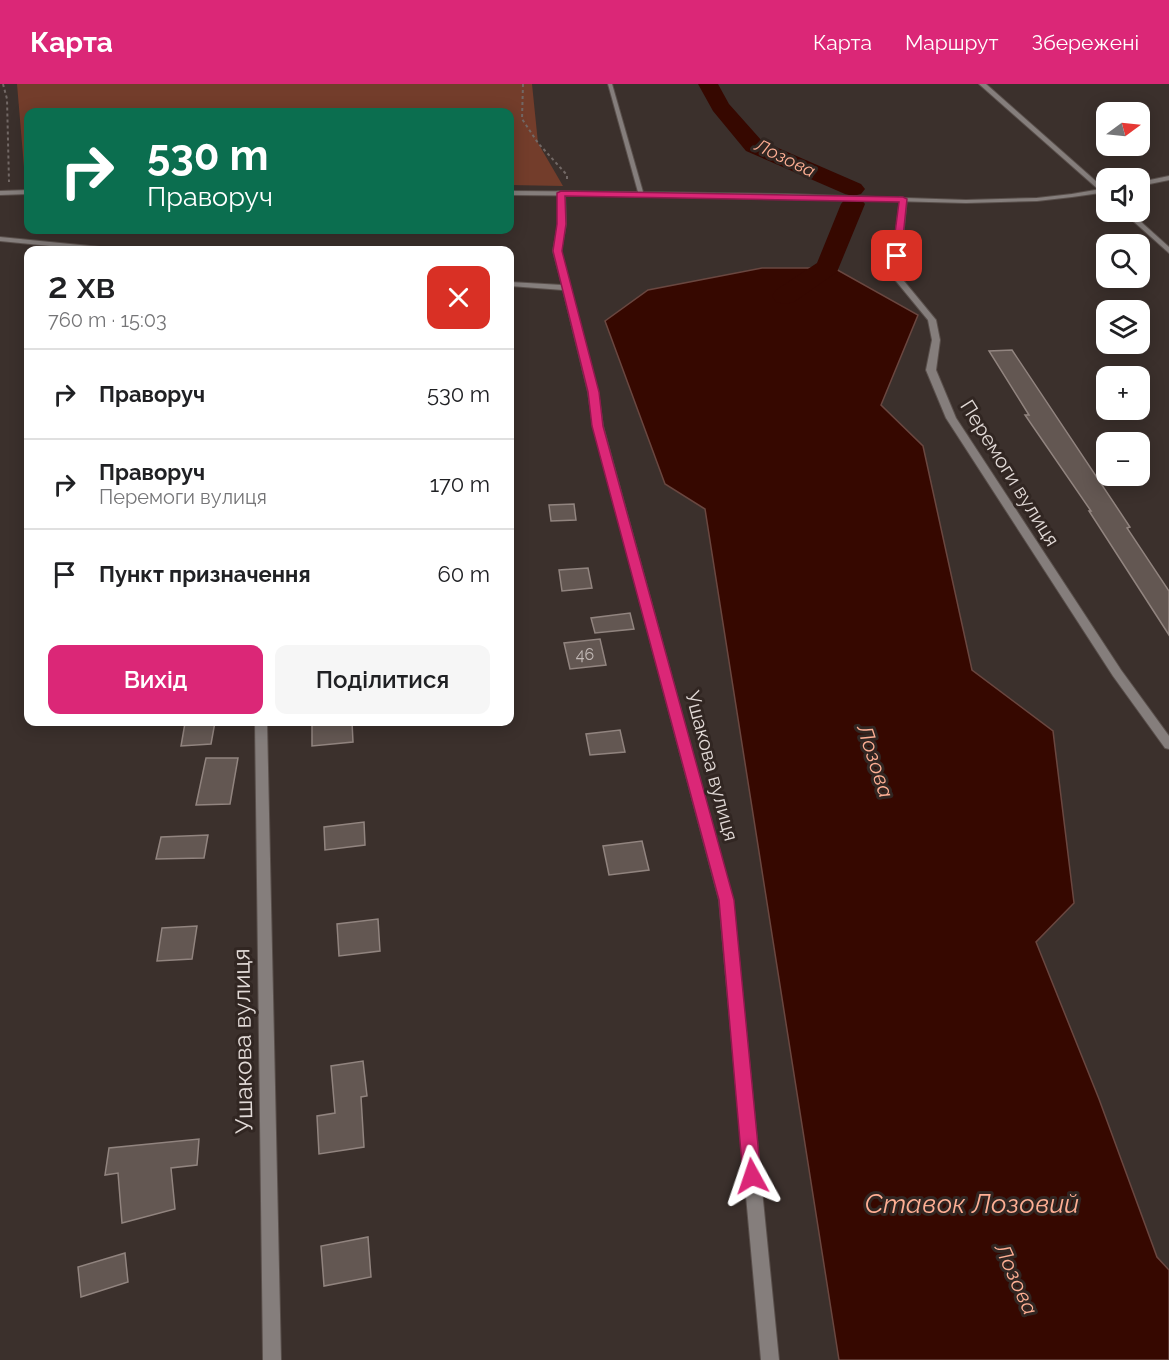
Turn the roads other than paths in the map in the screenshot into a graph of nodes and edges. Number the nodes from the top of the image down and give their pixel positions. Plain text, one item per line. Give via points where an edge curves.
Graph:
1 (610, 84) edge
2 (982, 84) edge
3 (1169, 178) edge
4 (1150, 182) edge
5 (1096, 183) edge
6 (24, 192) edge
7 (3, 193) edge
8 (514, 193) edge
9 (564, 193) junction
10 (1096, 193) edge
11 (641, 194) junction
12 (903, 199) junction
13 (1137, 222) edge
14 (0, 239) edge
15 (70, 246) edge
16 (1169, 250) edge
17 (514, 284) edge
18 (567, 288) junction
19 (261, 726) edge
20 (1169, 745) edge
21 (272, 1360) edge
22 (770, 1360) edge

1 - 11 lane
2 - 5 street
3 - 4 lane
6 - 7 lane
8 - 9 lane
9 - 11 lane
9 - 18 street, Ушакова вулиця via 558,251
10 - 12 lane via 996,202
11 - 12 lane
12 - 20 street, Перемоги вулиця via 895,275 932,320 936,340 931,370 951,418 1117,673
13 - 16 street
14 - 15 street
17 - 18 street
18 - 22 street, Ушакова вулиця via 598,426 726,900
19 - 21 street, Ушакова вулиця

